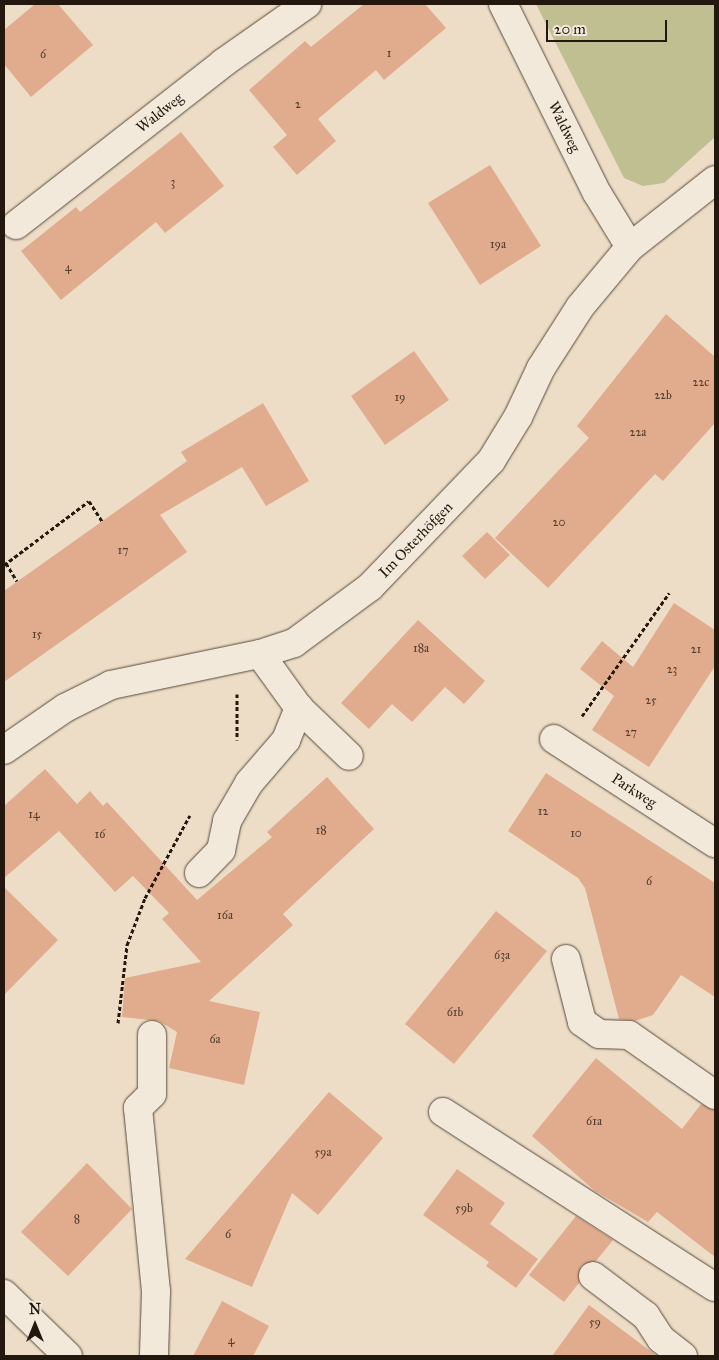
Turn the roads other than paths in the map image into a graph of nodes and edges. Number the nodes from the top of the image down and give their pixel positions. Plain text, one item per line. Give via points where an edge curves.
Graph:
1 (307, 4) edge
2 (503, 4) edge
3 (715, 180) edge
4 (16, 226) dead end
5 (630, 247) junction
6 (260, 654) junction
7 (299, 708) junction
8 (9, 735) edge
9 (558, 742) road end
10 (349, 756) dead end
11 (715, 843) edge
12 (199, 873) dead end
13 (566, 959) dead end
14 (152, 1035) dead end
15 (715, 1095) edge
16 (443, 1112) dead end
17 (593, 1276) dead end
18 (715, 1287) edge
19 (4, 1294) edge
20 (68, 1356) edge
21 (154, 1356) edge
22 (684, 1356) edge

1 - 4 street, Waldweg via 223,63
2 - 5 street, Waldweg via 597,193
3 - 5 street, Im Osterhöfgen
5 - 6 street, Im Osterhöfgen via 575,314 491,461 449,508 370,587 318,628
6 - 7 street
6 - 8 street, Im Osterhöfgen via 152,673 110,685
7 - 10 street
7 - 12 street via 286,740 250,783 227,821 221,850
9 - 11 street, Parkweg
13 - 15 street via 582,1022 599,1034 629,1035
14 - 21 street via 152,1094 138,1108 156,1291
16 - 18 street
17 - 22 street via 646,1316 661,1339
19 - 20 street

